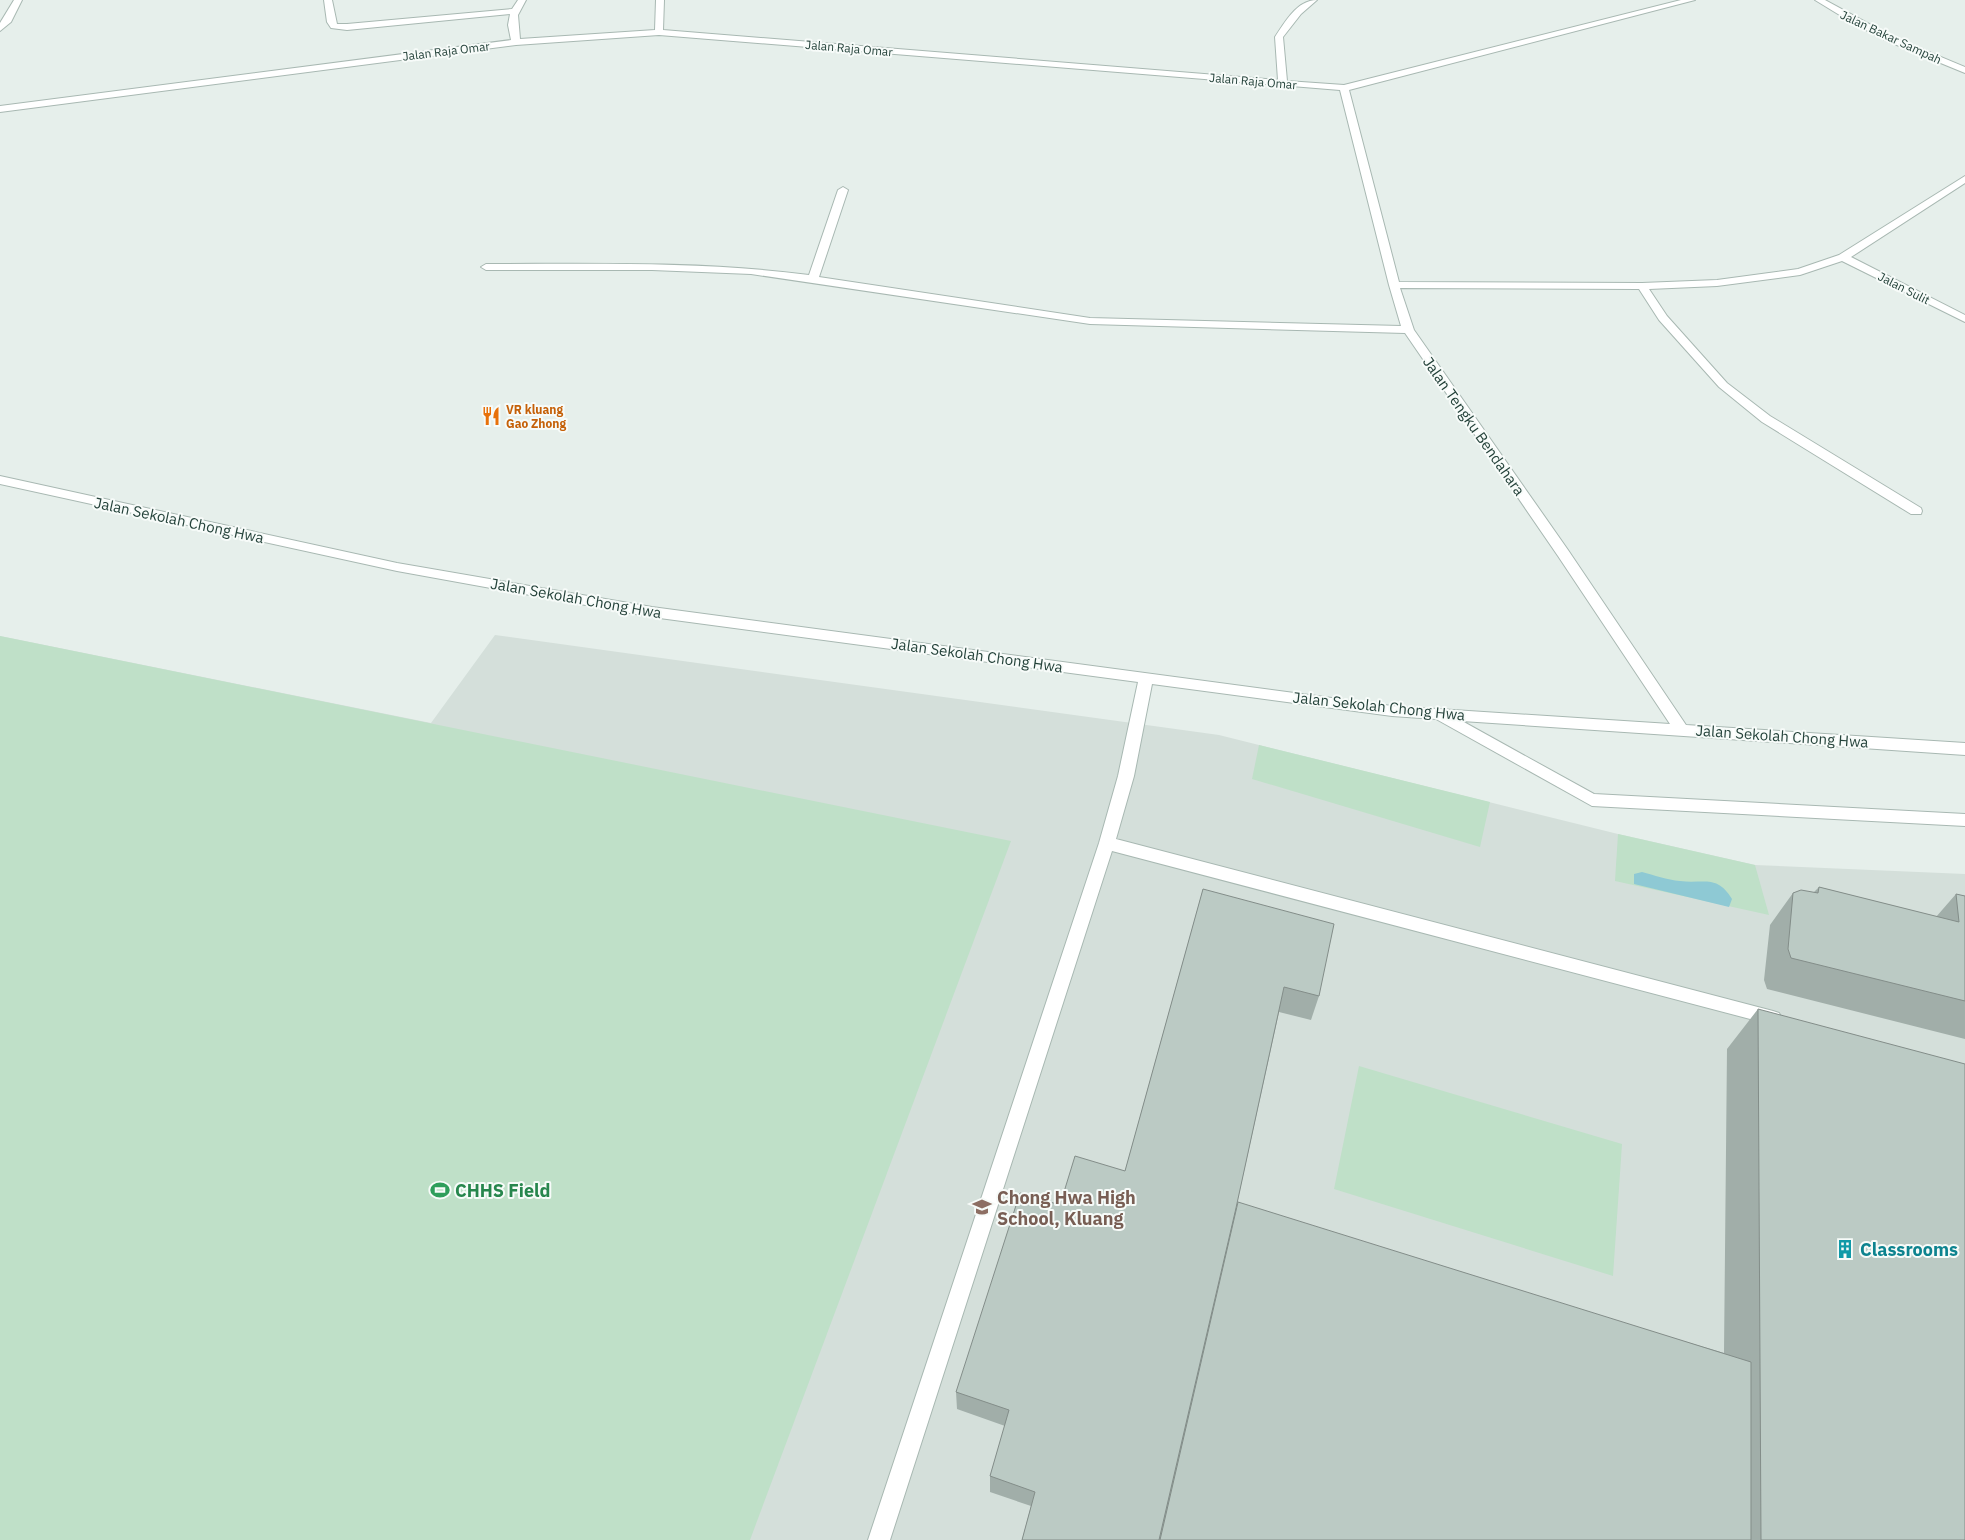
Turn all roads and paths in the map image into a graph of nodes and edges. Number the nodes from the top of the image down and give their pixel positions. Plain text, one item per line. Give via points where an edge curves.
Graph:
1 (18, 0) edge
2 (328, 0) edge
3 (522, 0) edge
4 (660, 0) edge
5 (1313, 0) edge
6 (1690, 0) edge
7 (1819, 0) edge
8 (514, 10) junction
9 (0, 28) edge
10 (659, 32) junction
11 (516, 42) junction
12 (1965, 70) edge
13 (1283, 84) junction
14 (1344, 88) junction
15 (0, 108) edge
16 (1965, 179) edge
17 (843, 190) dead end
18 (1843, 257) junction
19 (486, 267) dead end
20 (813, 278) junction
21 (1394, 285) junction
22 (1642, 286) junction
23 (1965, 319) edge
24 (1408, 330) junction
25 (0, 480) edge
26 (1916, 511) dead end
27 (1146, 678) junction
28 (1438, 714) junction
29 (1681, 729) junction
30 (1965, 749) edge
31 (1965, 820) edge
32 (1107, 843) junction
33 (1792, 1023) edge
34 (879, 1540) edge

1 - 9 street
2 - 8 street via 331,22 334,26 347,27
3 - 8 street
4 - 10 street
5 - 13 street via 1298,12 1279,37
6 - 14 street, Jalan Raja Omar
7 - 12 street, Jalan Bakar Sampah via 1923,55
8 - 11 street via 512,22
10 - 11 street, Jalan Raja Omar
10 - 13 street, Jalan Raja Omar
11 - 15 street, Jalan Raja Omar
13 - 14 street, Jalan Raja Omar
14 - 21 street, Jalan Tengku Bendahara
16 - 18 street
17 - 20 street
18 - 22 street via 1800,272 1717,283
18 - 23 street, Jalan Sulit
19 - 20 street via 682,268
20 - 24 street via 1090,321
21 - 22 street
21 - 24 street, Jalan Tengku Bendahara
22 - 26 street via 1663,318 1723,386 1766,419
24 - 29 street, Jalan Tengku Bendahara
25 - 27 street, Jalan Sekolah Chong Hwa via 397,568 633,608
27 - 28 street, Jalan Sekolah Chong Hwa via 1392,711
27 - 32 street via 1126,776
28 - 29 street, Jalan Sekolah Chong Hwa
28 - 31 street via 1592,800
29 - 30 street, Jalan Sekolah Chong Hwa
32 - 33 street
32 - 34 street

